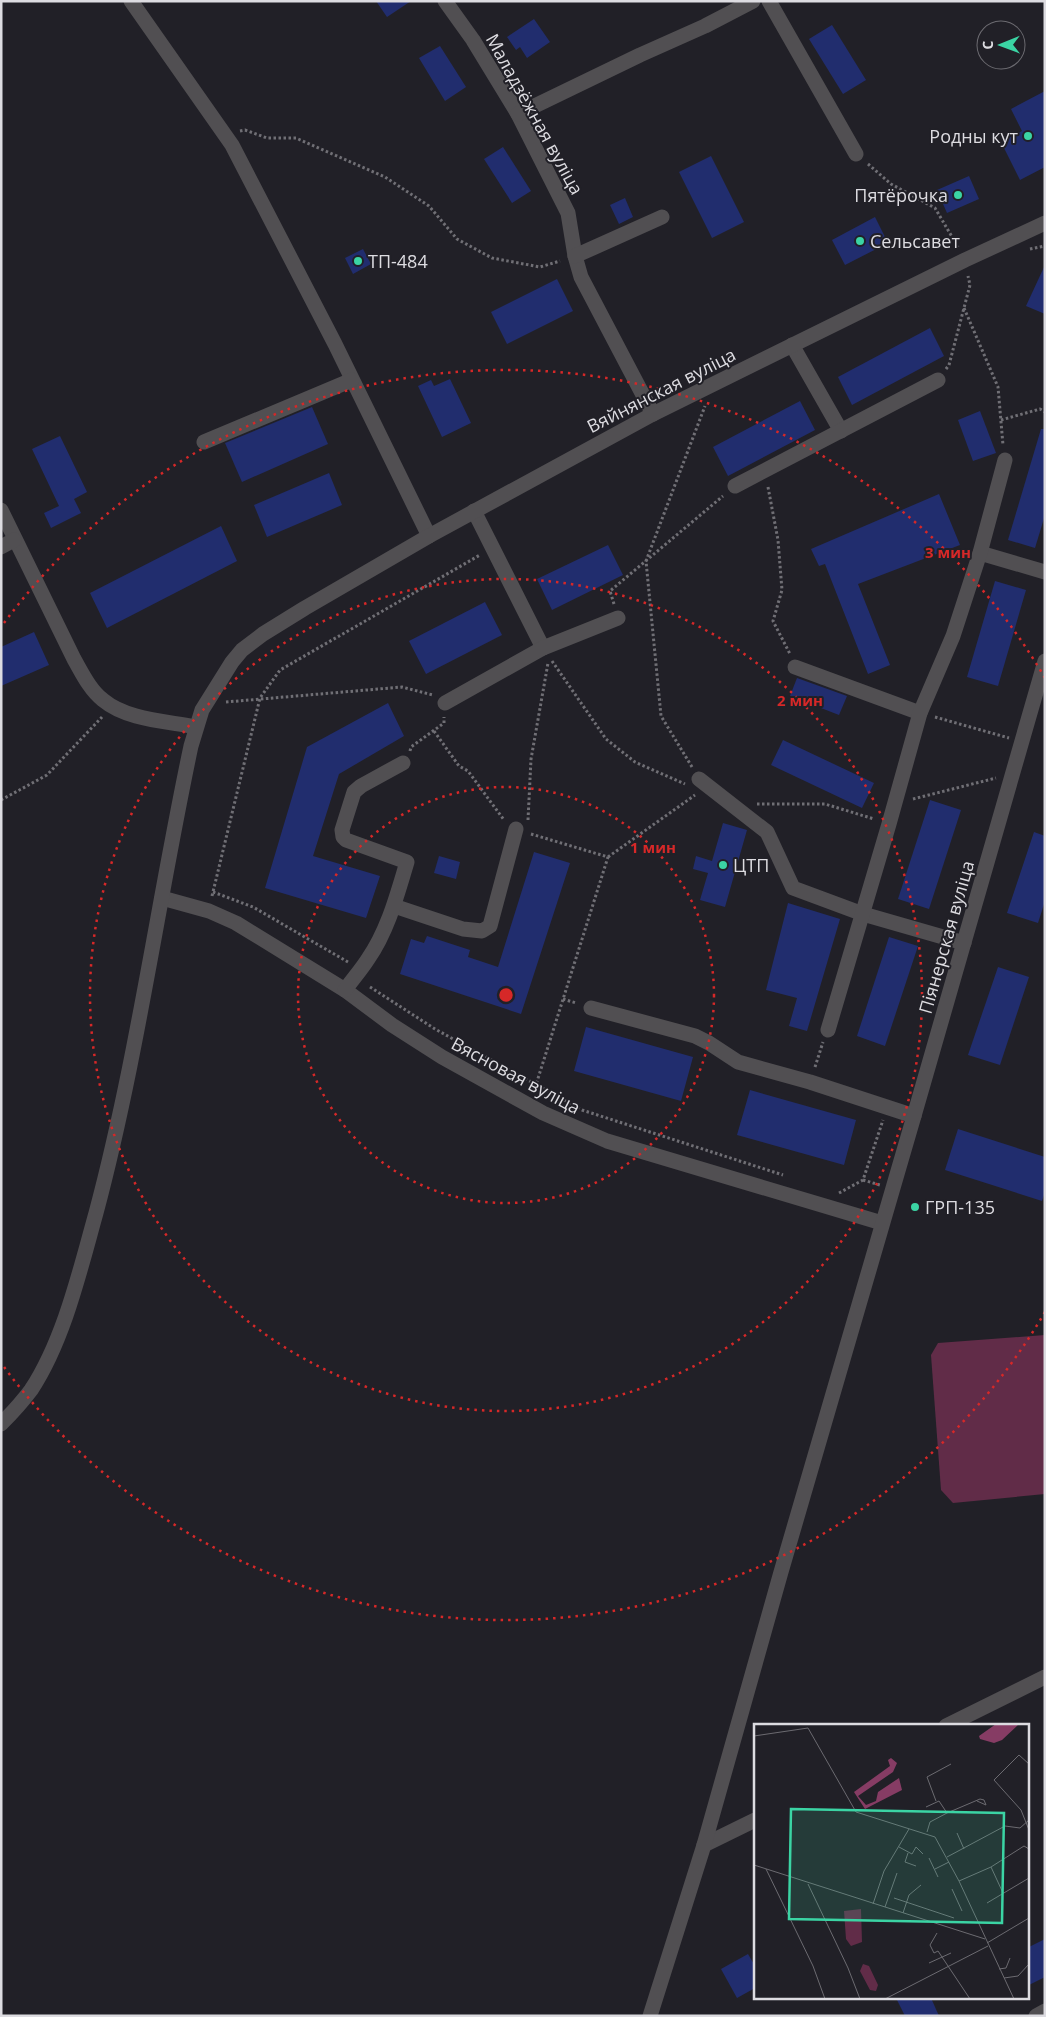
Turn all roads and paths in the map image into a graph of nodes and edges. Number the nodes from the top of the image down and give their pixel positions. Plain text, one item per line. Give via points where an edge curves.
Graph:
1 (131, 1) edge
2 (445, 1) edge
3 (753, 1) edge
4 (769, 1) edge
5 (518, 114) junction
6 (224, 133) junction
7 (856, 154) joint
8 (662, 217) dead end
9 (1045, 223) edge
10 (575, 256) junction
11 (965, 260) junction
12 (964, 308) junction
13 (792, 345) junction
14 (352, 380) junction
15 (938, 380) joint
16 (713, 384) junction
17 (1045, 412) edge
18 (653, 414) junction
19 (1001, 420) junction
20 (841, 431) junction
21 (204, 442) dead end
22 (1005, 460) joint
23 (764, 471) junction
24 (736, 486) joint
25 (1, 510) edge
26 (474, 511) junction
27 (429, 536) junction
28 (8, 544) edge
29 (493, 547) junction
30 (980, 553) junction
31 (646, 561) junction
32 (1045, 572) edge
33 (618, 618) joint
34 (543, 648) junction
35 (1045, 661) edge
36 (794, 666) joint
37 (260, 698) junction
38 (448, 701) junction
39 (205, 704) junction
40 (112, 706) junction
41 (920, 712) junction
42 (196, 727) junction
43 (434, 731) junction
44 (1021, 741) junction
45 (406, 759) joint
46 (1012, 774) junction
47 (703, 782) junction
48 (1, 800) edge
49 (895, 803) junction
50 (732, 805) junction
51 (889, 824) junction
52 (522, 831) junction
53 (608, 857) junction
54 (213, 892) junction
55 (162, 898) junction
56 (394, 906) junction
57 (209, 911) junction
58 (863, 914) junction
59 (964, 943) junction
60 (358, 973) junction
61 (344, 990) junction
62 (591, 1008) dead end
63 (828, 1030) joint
64 (810, 1082) junction
65 (536, 1084) junction
66 (530, 1106) junction
67 (887, 1108) junction
68 (914, 1116) junction
69 (785, 1176) dead end
70 (831, 1190) dead end
71 (882, 1224) junction
72 (1, 1424) edge
73 (1045, 1677) edge
74 (950, 1724) edge
75 (754, 1820) edge
76 (704, 1845) junction
77 (1045, 2012) edge
78 (650, 2016) edge
79 (1036, 2016) edge

1 - 6 street
2 - 5 street, Маладзёжная вуліца
3 - 5 street
4 - 7 street
5 - 10 street, Маладзёжная вуліца via 568,213
6 - 10 path via 245,130 267,138 296,138 385,177 429,206 457,239 492,258 540,267
6 - 14 street via 289,252
7 - 11 path via 891,184 935,208
8 - 10 street
9 - 11 street, Вяйнянская вуліца
10 - 18 street, Маладзёжная вуліца via 581,277
11 - 12 path via 970,285
11 - 13 street, Вяйнянская вуліца
12 - 15 path via 949,365
12 - 19 path via 998,387
13 - 16 street, Вяйнянская вуліца
13 - 20 street
14 - 21 street
14 - 27 street
15 - 20 street
16 - 18 street, Вяйнянская вуліца
16 - 31 path
17 - 19 path via 1040,409
18 - 26 street, Вяйнянская вуліца
19 - 22 path
20 - 23 street
22 - 30 street
23 - 24 street
23 - 36 path via 778,540 782,590 773,621
24 - 31 path
25 - 28 street
26 - 27 street, Вяйнянская вуліца
26 - 29 street
27 - 39 street, Вяйнянская вуліца via 263,634 242,650 223,673
28 - 40 street via 86,680 102,700
29 - 34 street
29 - 37 path via 280,670
30 - 32 street
30 - 41 street via 946,654
31 - 33 path via 610,591
31 - 47 path via 661,716
33 - 34 street
34 - 38 street
34 - 47 path via 606,738 635,762 685,784
34 - 52 path via 549,665 531,759
35 - 44 street, Піянерская вуліца
36 - 41 street
37 - 38 path via 402,687
37 - 39 path
37 - 54 path
38 - 43 path via 444,723
39 - 42 street, Вяйнянская вуліца
40 - 42 street via 139,716
40 - 48 path via 47,775
41 - 44 path
41 - 49 street
42 - 55 street, Вяйнянская вуліца
43 - 45 path via 411,747
43 - 52 path via 503,820
44 - 46 street, Піянерская вуліца
45 - 56 street via 354,792 342,830 346,840 407,862
46 - 49 path
46 - 59 street, Піянерская вуліца
47 - 50 street
47 - 53 path
49 - 51 street
50 - 51 path via 825,804
50 - 58 street via 767,832 793,888
51 - 58 street
52 - 53 path
52 - 56 street via 490,926 482,931 462,929
53 - 65 path
54 - 57 path
54 - 60 path via 253,907
55 - 57 street, Вясновая вуліца
55 - 72 street, Вяйнянская вуліца via 114,1143 73,1293 40,1375
56 - 60 street via 382,935
57 - 61 street, Вясновая вуліца via 252,932
58 - 59 street
58 - 63 street
59 - 68 street, Піянерская вуліца
60 - 61 street
60 - 65 path via 435,1029
61 - 66 street, Вясновая вуліца via 400,1031
62 - 64 street via 695,1036 738,1062
63 - 64 path
64 - 67 street
65 - 66 path
65 - 69 path via 582,1110
66 - 71 street, Вясновая вуліца via 607,1141
67 - 68 street
67 - 70 path via 864,1180 840,1194
68 - 71 street, Піянерская вуліца
71 - 76 street, Піянерская вуліца
73 - 74 street
75 - 76 street
76 - 78 street, Піянерская вуліца
77 - 79 street

